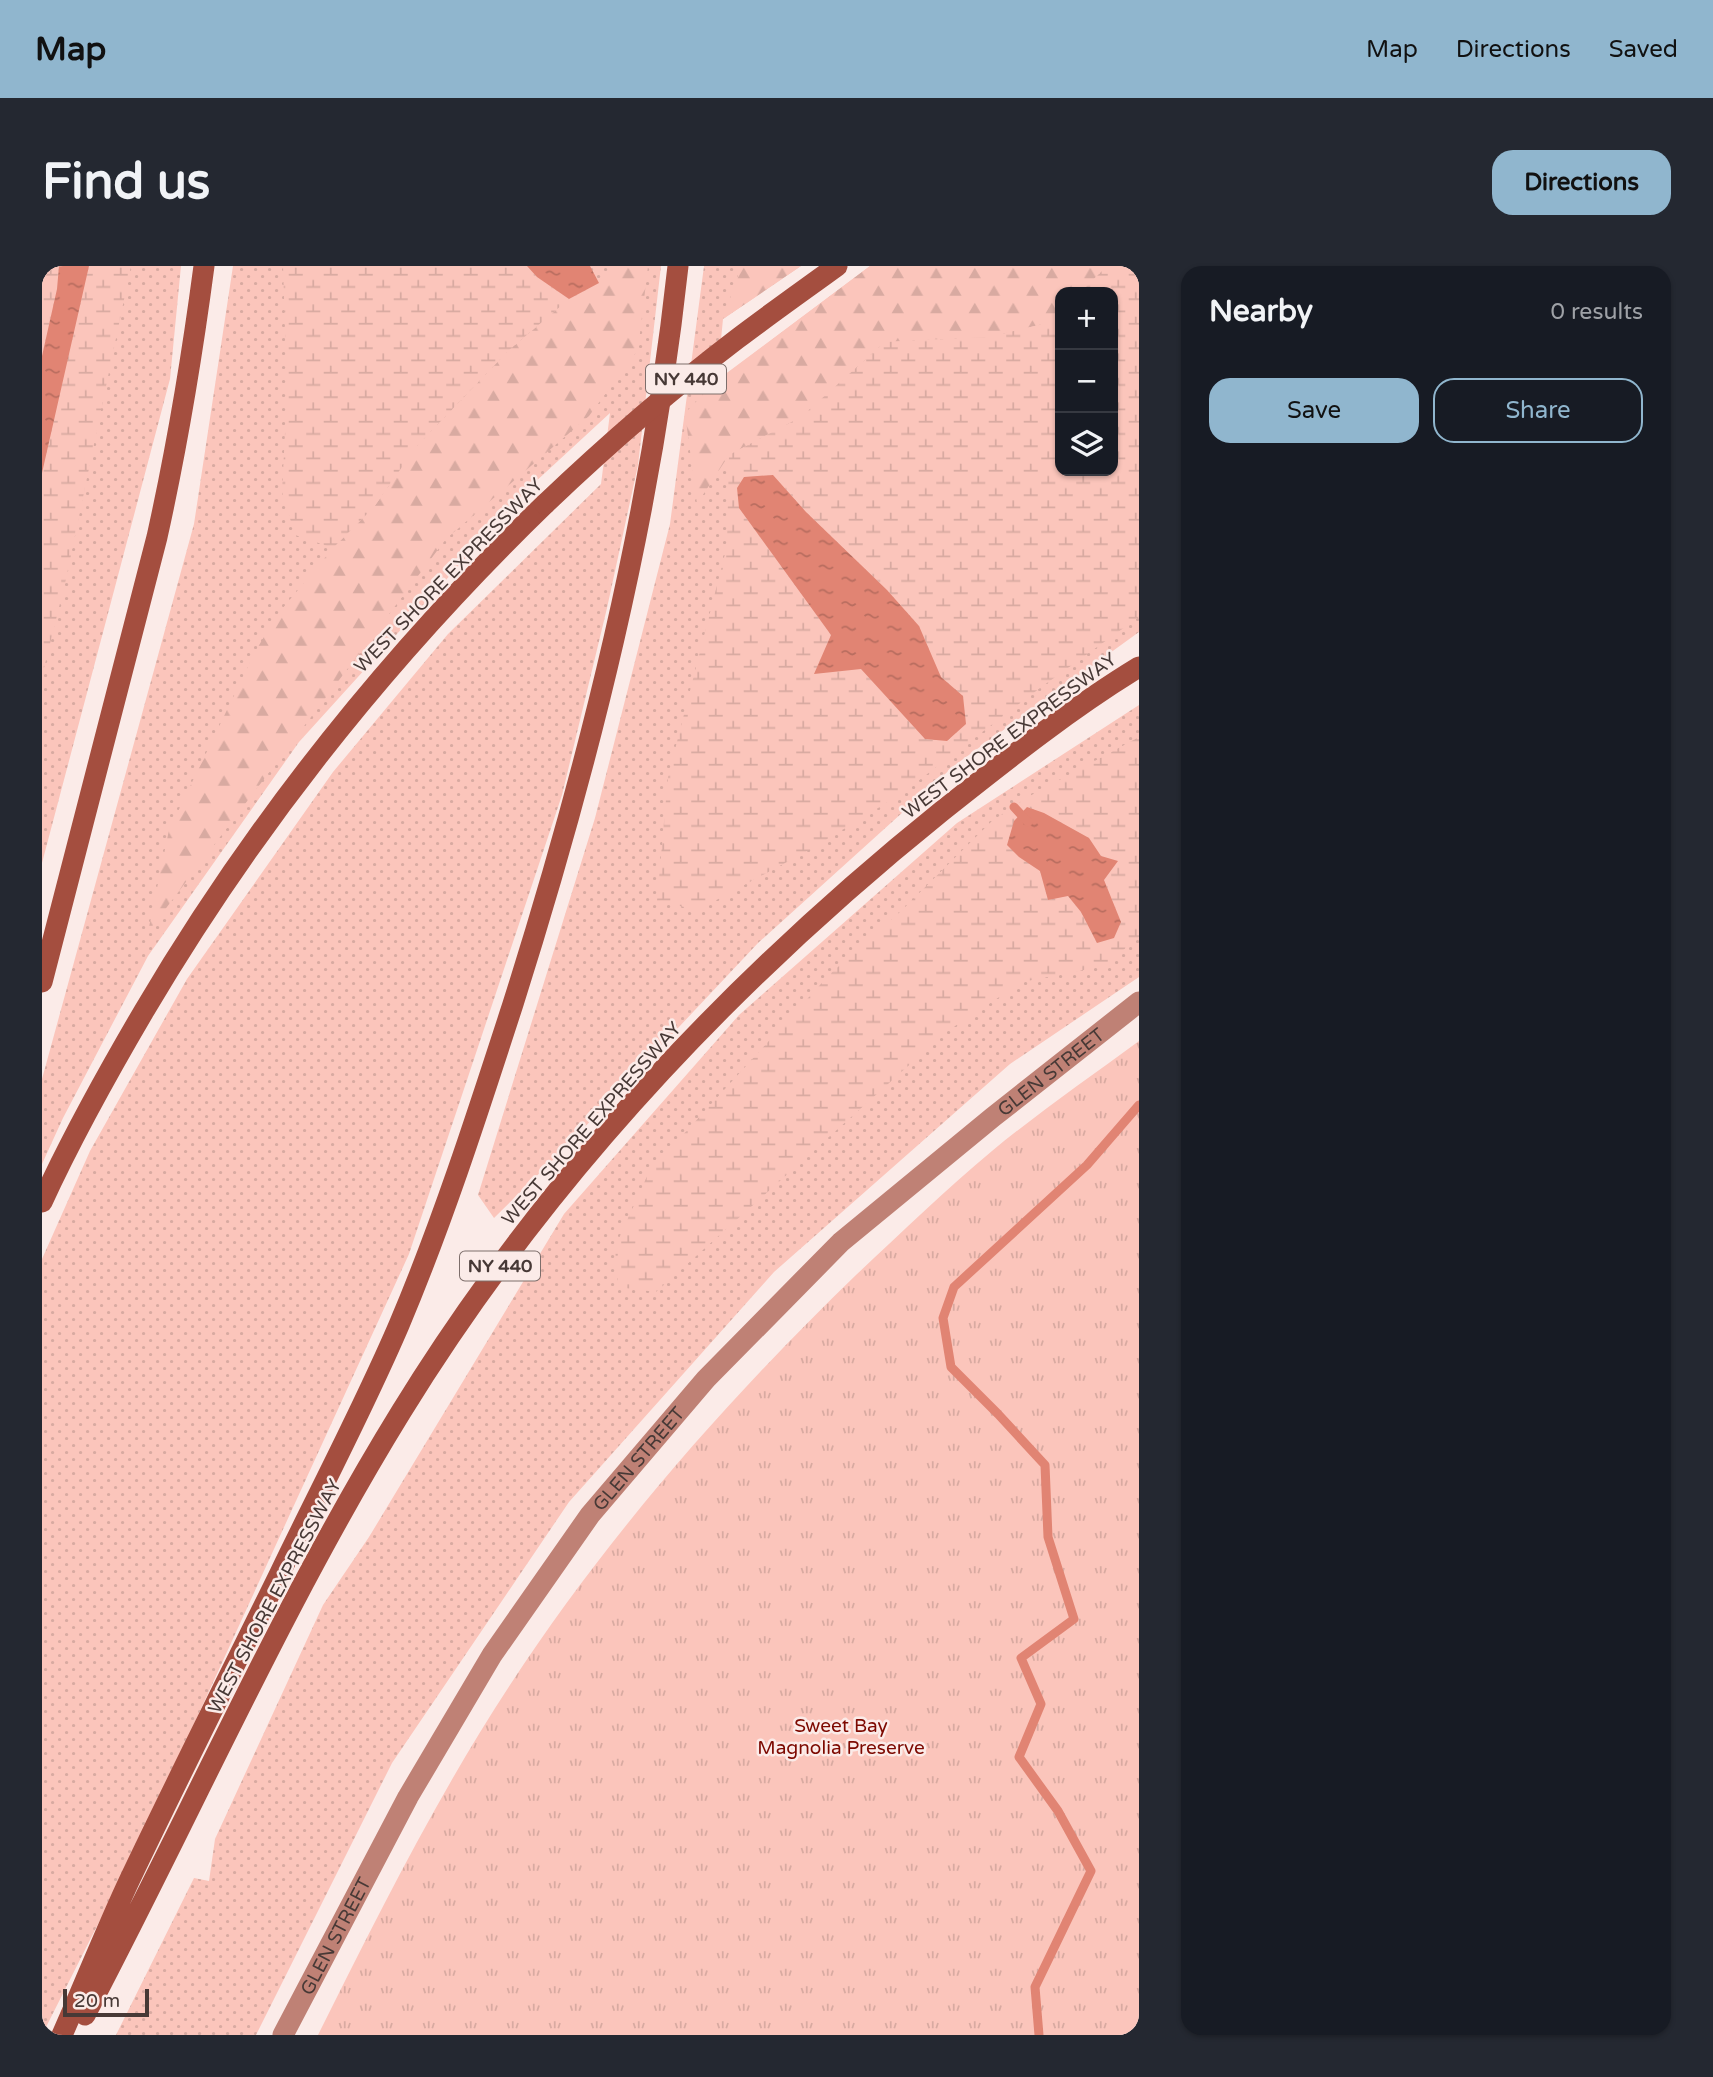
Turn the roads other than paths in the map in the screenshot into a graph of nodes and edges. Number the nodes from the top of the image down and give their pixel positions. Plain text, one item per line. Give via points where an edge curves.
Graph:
1 (204, 266) edge
2 (678, 266) edge
3 (837, 266) edge
4 (1139, 667) edge
5 (42, 982) edge
6 (1139, 1002) edge
7 (42, 1202) edge
8 (62, 2035) edge
9 (74, 2035) edge
10 (284, 2035) edge

1 - 5 highway via 186,392 157,537
2 - 8 highway via 643,503 612,650 538,925 451,1190 372,1383 129,1881
3 - 7 highway, WEST SHORE EXPRESSWAY / NY 440, bridge via 636,420 456,593 372,688 330,738 209,905 131,1032
4 - 9 highway, WEST SHORE EXPRESSWAY / NY 440 via 975,785 791,940 643,1092 507,1256 401,1412 319,1553
6 - 10 street, GLEN STREET via 841,1242 706,1379 590,1515 492,1655 408,1797

